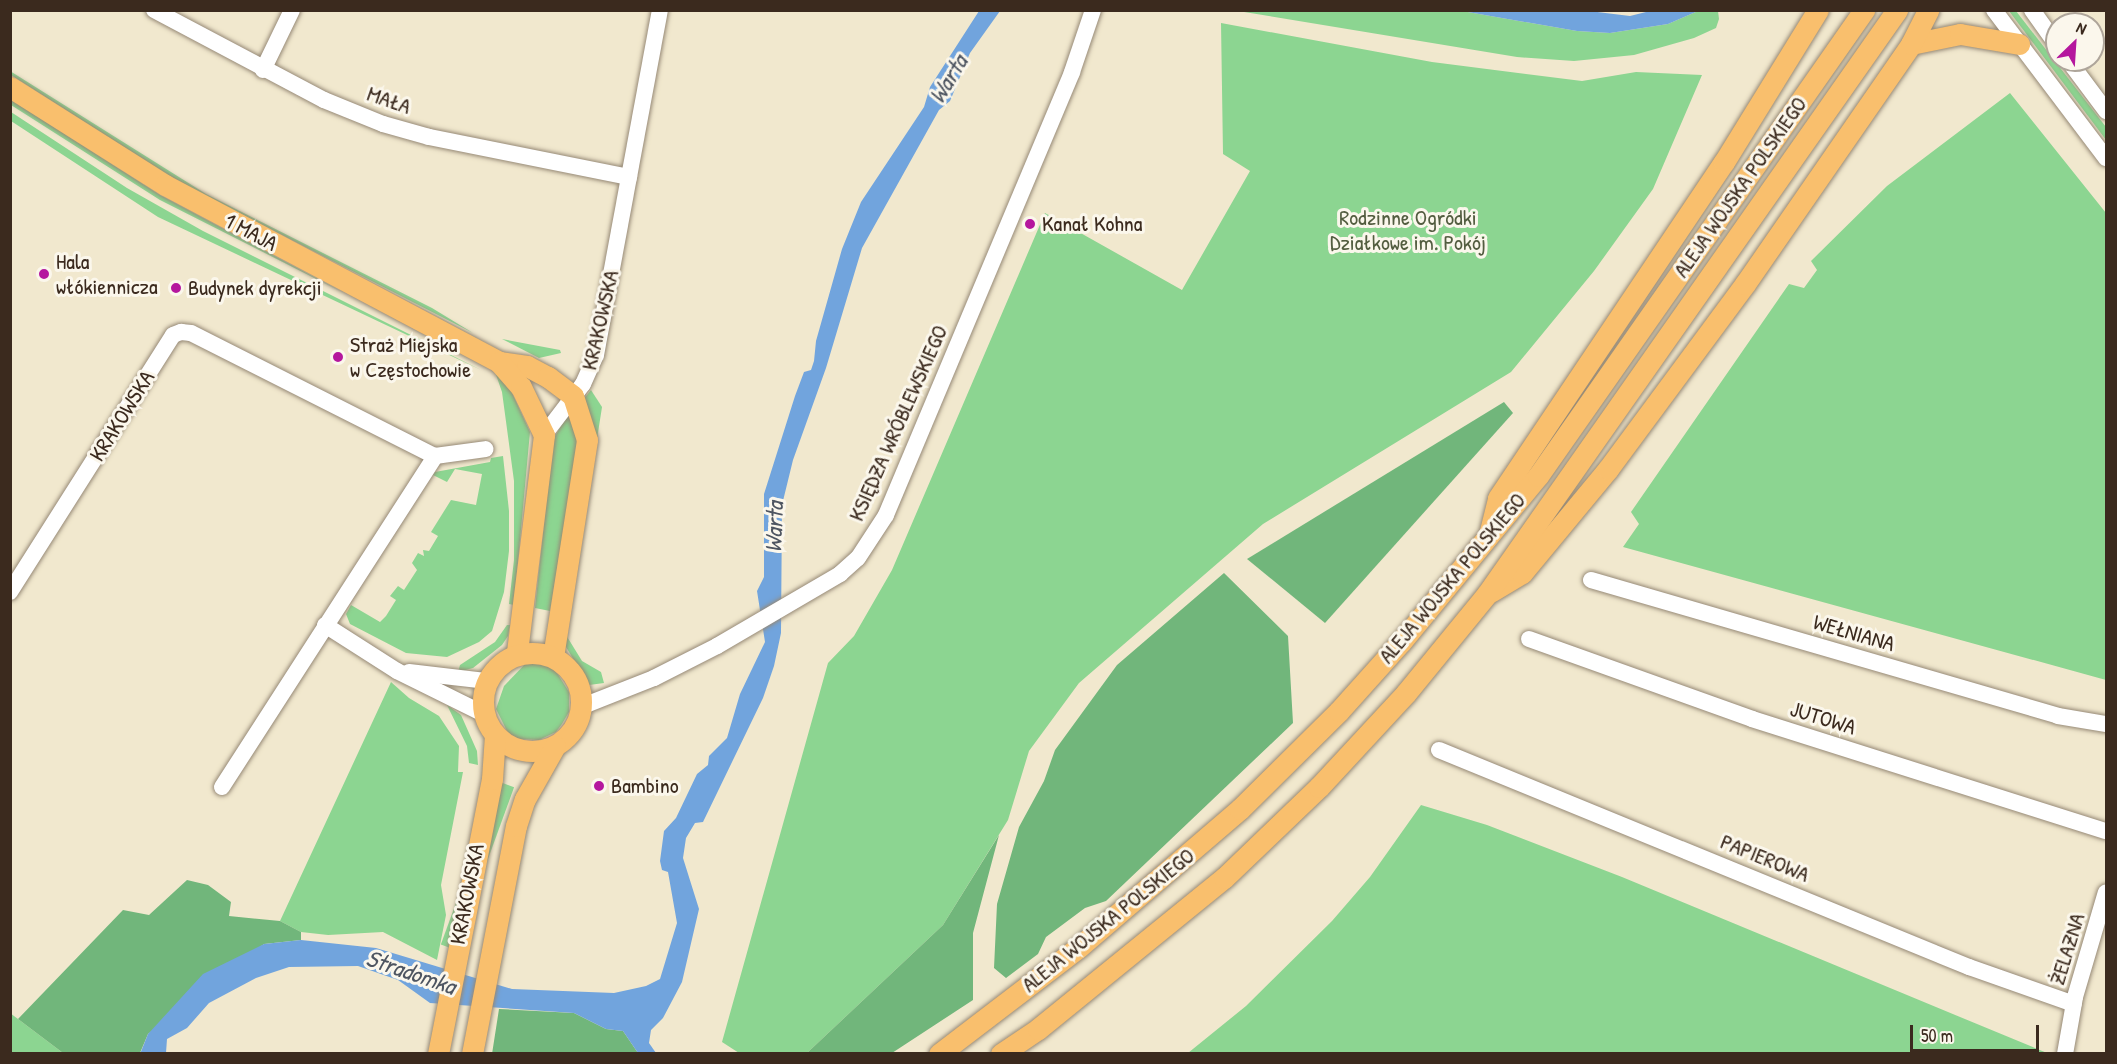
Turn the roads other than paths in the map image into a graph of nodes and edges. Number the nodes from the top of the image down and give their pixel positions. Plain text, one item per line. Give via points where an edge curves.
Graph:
1 (154, 10) edge
2 (292, 10) edge
3 (660, 10) edge
4 (1818, 10) edge
5 (1864, 10) edge
6 (1897, 10) edge
7 (1928, 10) edge
8 (1994, 10) edge
9 (2032, 10) edge
10 (1093, 12) edge
11 (2045, 28) edge
12 (1911, 44) junction
13 (2019, 44) junction
14 (263, 70) junction
15 (2077, 72) edge
16 (10, 87) edge
17 (2106, 111) edge
18 (2106, 158) edge
19 (629, 177) junction
20 (499, 362) junction
21 (573, 396) junction
22 (544, 435) junction
23 (486, 449) dead end
24 (435, 456) junction
25 (1490, 534) junction
26 (1591, 580) dead end
27 (10, 592) edge
28 (1487, 594) junction
29 (326, 625) junction
30 (1529, 639) dead end
31 (517, 653) junction
32 (553, 656) junction
33 (397, 670) junction
34 (487, 681) junction
35 (583, 706) junction
36 (484, 714) junction
37 (2106, 724) edge
38 (495, 735) junction
39 (555, 746) junction
40 (1439, 750) dead end
41 (222, 787) dead end
42 (2106, 831) edge
43 (2106, 892) edge
44 (2074, 1004) junction
45 (439, 1044) edge
46 (473, 1047) edge
47 (939, 1053) edge
48 (1001, 1053) edge
49 (2065, 1053) edge

1 - 14 street, MAŁA
2 - 14 street
3 - 19 street, KRAKOWSKA
4 - 25 main road via 1724,162 1498,498
5 - 25 main road, ALEJA WOJSKA POLSKIEGO via 1538,476
6 - 28 main road, ALEJA WOJSKA POLSKIEGO
7 - 12 main road
8 - 13 street
9 - 11 street
10 - 35 street, KSIĘDZA WRÓBLEWSKIEGO via 1072,72 886,515 858,558 840,574 717,646 654,678
12 - 13 main road via 1960,34
12 - 28 main road via 1744,284 1608,469 1522,573
13 - 18 street
14 - 19 street, MAŁA via 383,124 429,137
15 - 17 street
16 - 20 main road, 1 MAJA via 165,185
19 - 21 street, KRAKOWSKA via 596,355 590,373
20 - 21 main road, 1 MAJA via 527,366
20 - 22 main road, 1 MAJA via 521,387
21 - 22 street, KRAKOWSKA
21 - 32 main road via 587,440
22 - 31 main road, KRAKOWSKA
23 - 24 street
24 - 27 street, KRAKOWSKA via 191,333 181,332 173,335
24 - 29 street
25 - 47 main road, ALEJA WOJSKA POLSKIEGO via 1401,642 1285,767 1148,890
26 - 37 street, WEŁNIANA via 2058,716
28 - 48 main road, ALEJA WOJSKA POLSKIEGO via 1406,693 1312,794 1224,878 1038,1029
29 - 33 street
29 - 41 street
30 - 42 street, JUTOWA via 1752,719
31 - 32 main road
31 - 34 main road via 501,663
32 - 35 main road via 574,675
33 - 34 street
33 - 36 street
34 - 36 main road
35 - 39 main road via 573,729
36 - 38 main road
38 - 39 main road via 505,744 530,752
38 - 45 main road, KRAKOWSKA via 492,779
39 - 46 main road, KRAKOWSKA via 525,799
40 - 44 street, PAPIEROWA via 1969,967
43 - 44 street, ŻELAZNA
44 - 49 street, ŻELAZNA

